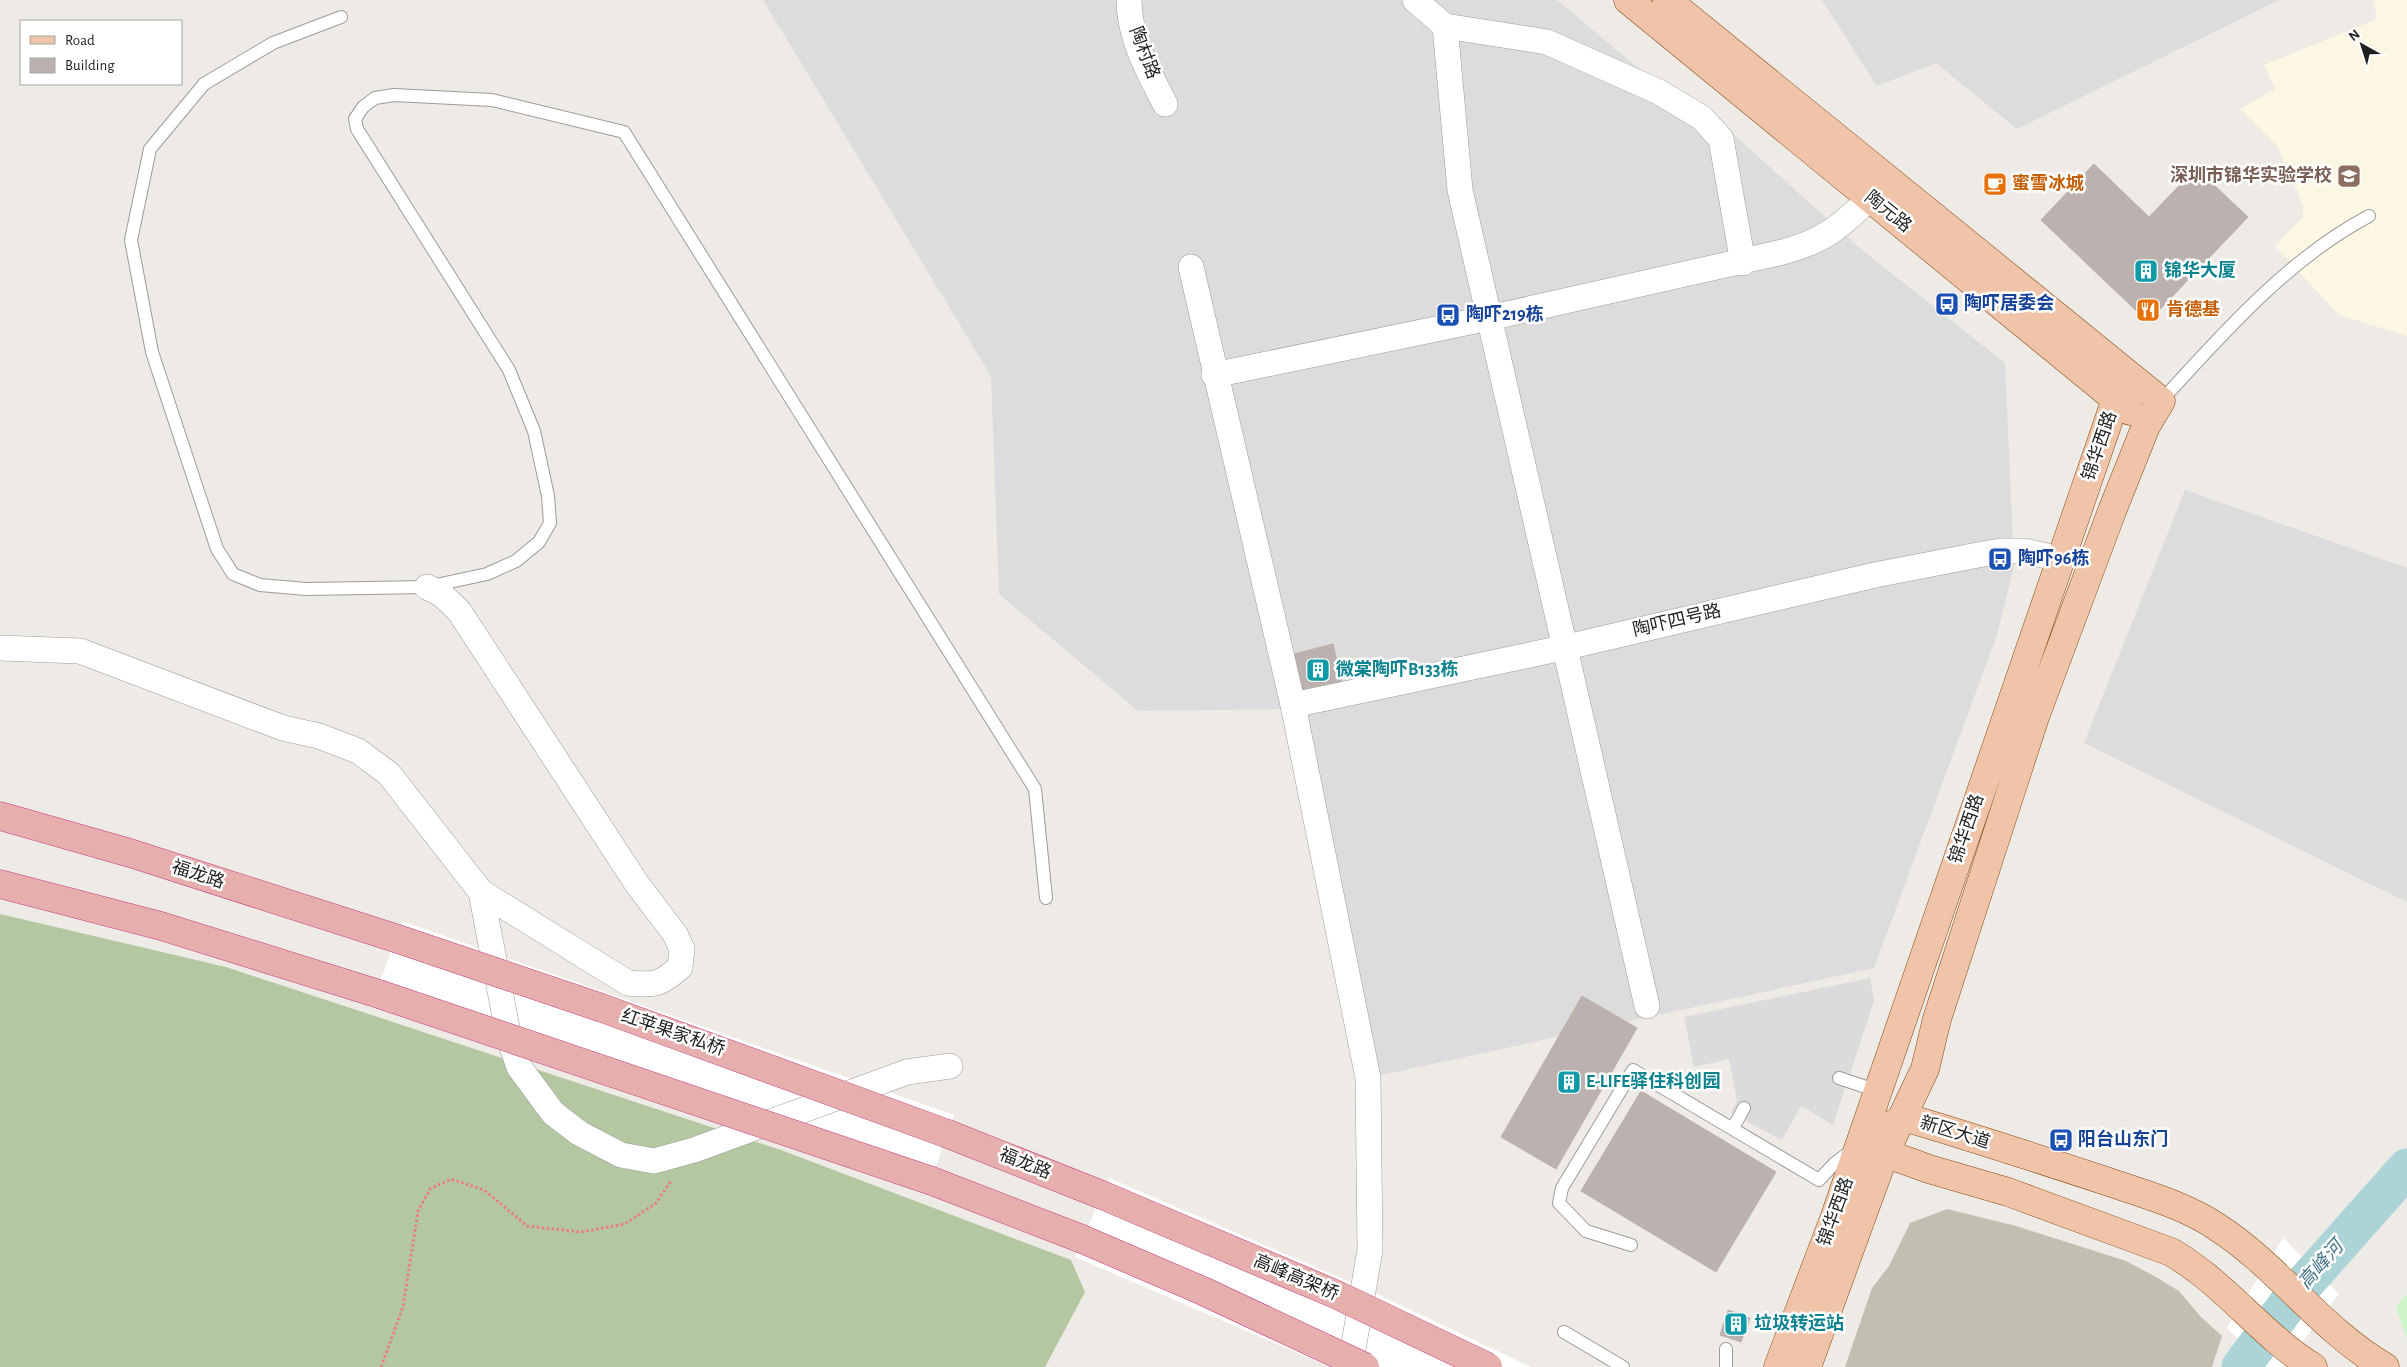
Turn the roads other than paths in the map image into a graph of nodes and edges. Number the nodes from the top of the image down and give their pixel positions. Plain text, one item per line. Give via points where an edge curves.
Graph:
1 (1129, 0) edge
2 (1415, 0) edge
3 (1628, 0) edge
4 (1666, 0) edge
5 (341, 17) dead end
6 (1445, 26) junction
7 (1165, 104) dead end
8 (1870, 198) junction
9 (2369, 216) dead end
10 (1743, 262) junction
11 (1191, 267) dead end
12 (1489, 318) junction
13 (1214, 375) junction
14 (2116, 399) junction
15 (2161, 401) junction
16 (2146, 426) junction
17 (2061, 559) junction
18 (427, 587) junction
19 (1566, 647) junction
20 (0, 648) edge
21 (1293, 705) junction
22 (0, 816) edge
23 (0, 884) edge
24 (481, 892) junction
25 (1046, 898) dead end
26 (395, 938) joint
27 (1647, 1006) dead end
28 (950, 1066) dead end
29 (1839, 1078) dead end
30 (1878, 1092) junction
31 (1744, 1108) dead end
32 (1904, 1117) junction
33 (1733, 1128) junction
34 (948, 1134) joint
35 (1860, 1144) junction
36 (1885, 1153) junction
37 (2022, 1153) junction
38 (2008, 1192) junction
39 (1102, 1194) joint
40 (1631, 1245) dead end
41 (1564, 1332) dead end
42 (1726, 1349) dead end
43 (2303, 1361) edge
44 (1350, 1367) edge
45 (1365, 1367) edge
46 (1488, 1367) edge
47 (1623, 1367) edge
48 (1726, 1367) edge
49 (1778, 1367) edge
50 (1806, 1367) edge
51 (2385, 1367) edge

1 - 7 street, 陶村路 via 1133,31 1143,61
2 - 6 street
3 - 8 main road, 陶元路
4 - 15 main road, 陶元路
5 - 18 lane via 273,43 204,84 150,149 131,240 152,352 217,549 233,574 260,585 306,589
6 - 10 street via 1547,42 1659,92 1702,118 1721,139
6 - 12 street via 1460,190
8 - 10 street via 1845,223 1817,241
8 - 14 main road, 陶元路
9 - 15 lane via 2294,266
10 - 12 street
11 - 13 street
12 - 13 street
12 - 19 street
13 - 21 street
14 - 15 main road, 锦华西路
14 - 16 main road, 陶元路
14 - 17 main road, 锦华西路
15 - 16 main road, 锦华西路
16 - 32 main road, 锦华西路 via 2035,716 1937,1018 1925,1070
17 - 19 street, 陶吓四号路 via 2034,552 2001,550
17 - 30 main road, 锦华西路
18 - 24 street via 441,594 459,612 637,884 675,934 682,950 680,967 653,985 628,983
18 - 25 lane via 487,574 516,561 539,542 550,523 548,496 534,431 509,370 357,129 355,119 375,98 394,95 492,100 624,132 1035,789
19 - 21 street, 陶吓四号路
19 - 27 street
20 - 24 street via 80,651 283,728 358,750 389,774
21 - 44 street via 1368,1078 1370,1250
22 - 26 highway, 福龙路 via 130,853
23 - 45 highway, bridge via 161,926 379,994 932,1181 1082,1239
24 - 28 street via 509,1038 520,1067 553,1113 579,1133 621,1155 654,1161 694,1150 907,1072
26 - 34 highway, 红苹果家私桥, bridge via 602,1008
29 - 30 lane
30 - 35 main road, 锦华西路
31 - 33 lane
32 - 35 main road, 新区大道
32 - 36 main road, 锦华西路
32 - 37 main road, 新区大道
33 - 35 lane via 1819,1180
33 - 40 lane via 1633,1070 1562,1188 1559,1203 1586,1231
34 - 39 highway, 福龙路
35 - 36 main road
35 - 49 main road, 锦华西路
36 - 38 main road
36 - 50 main road, 锦华西路
37 - 38 main road
37 - 51 main road, 新区大道 via 2188,1212 2215,1225 2241,1242 2336,1333
38 - 43 main road via 2171,1252 2196,1266
39 - 46 highway, 高峰高架桥, bridge via 1335,1294
41 - 47 lane
42 - 48 lane

